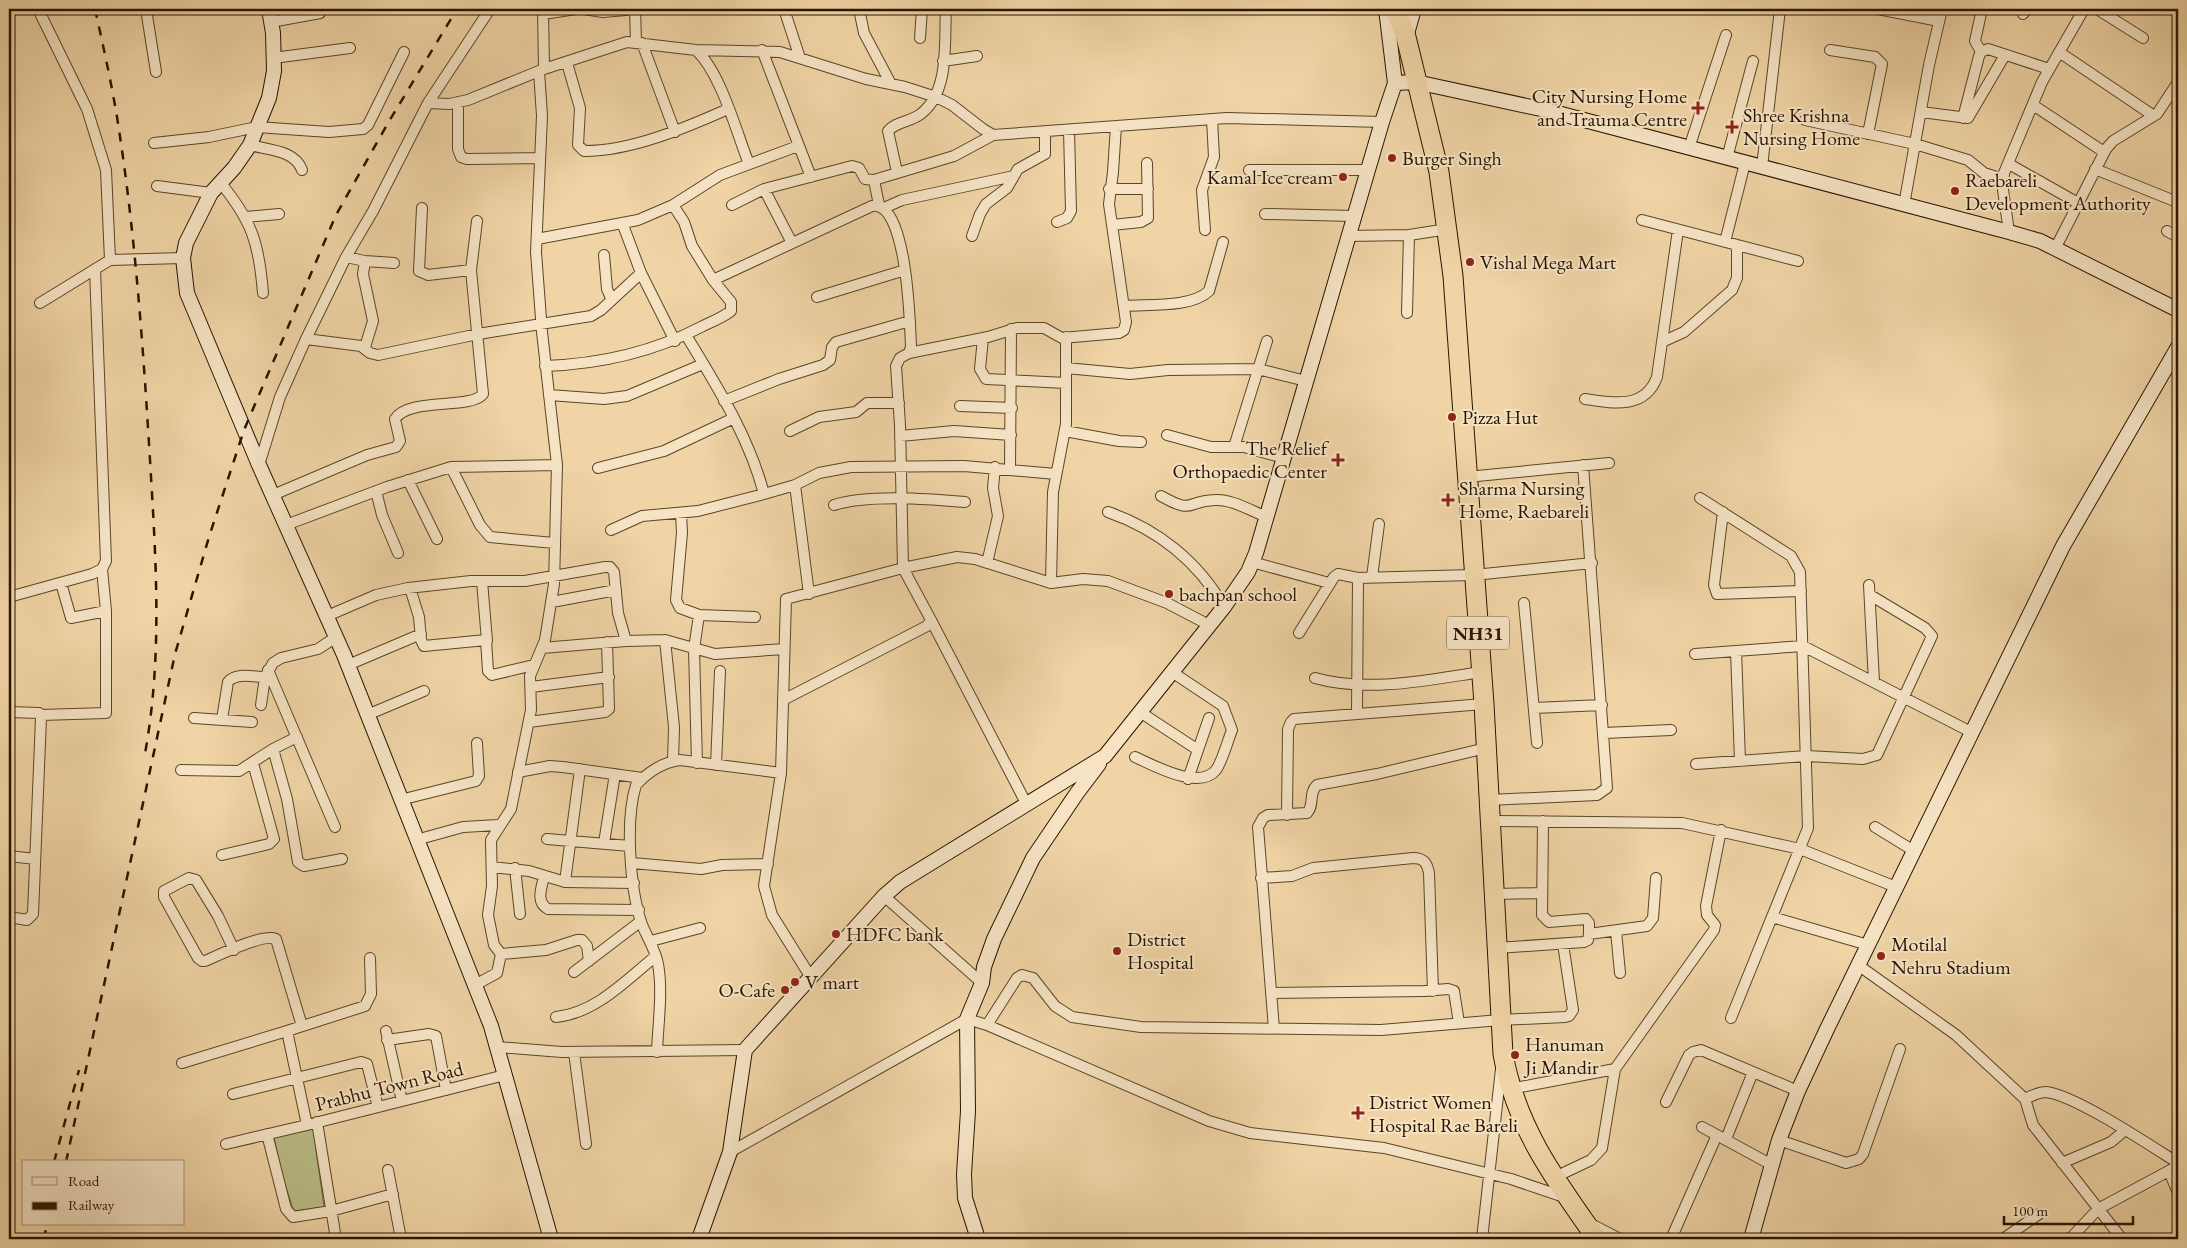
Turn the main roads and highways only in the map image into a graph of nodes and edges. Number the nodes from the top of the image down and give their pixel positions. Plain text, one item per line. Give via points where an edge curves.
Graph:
1 (1401, 19) edge
2 (1597, 1239) edge

1 - 2 highway, NH31 via 1440,172 1448,229 1484,704 1503,1054 1510,1089 1526,1127 1553,1178

